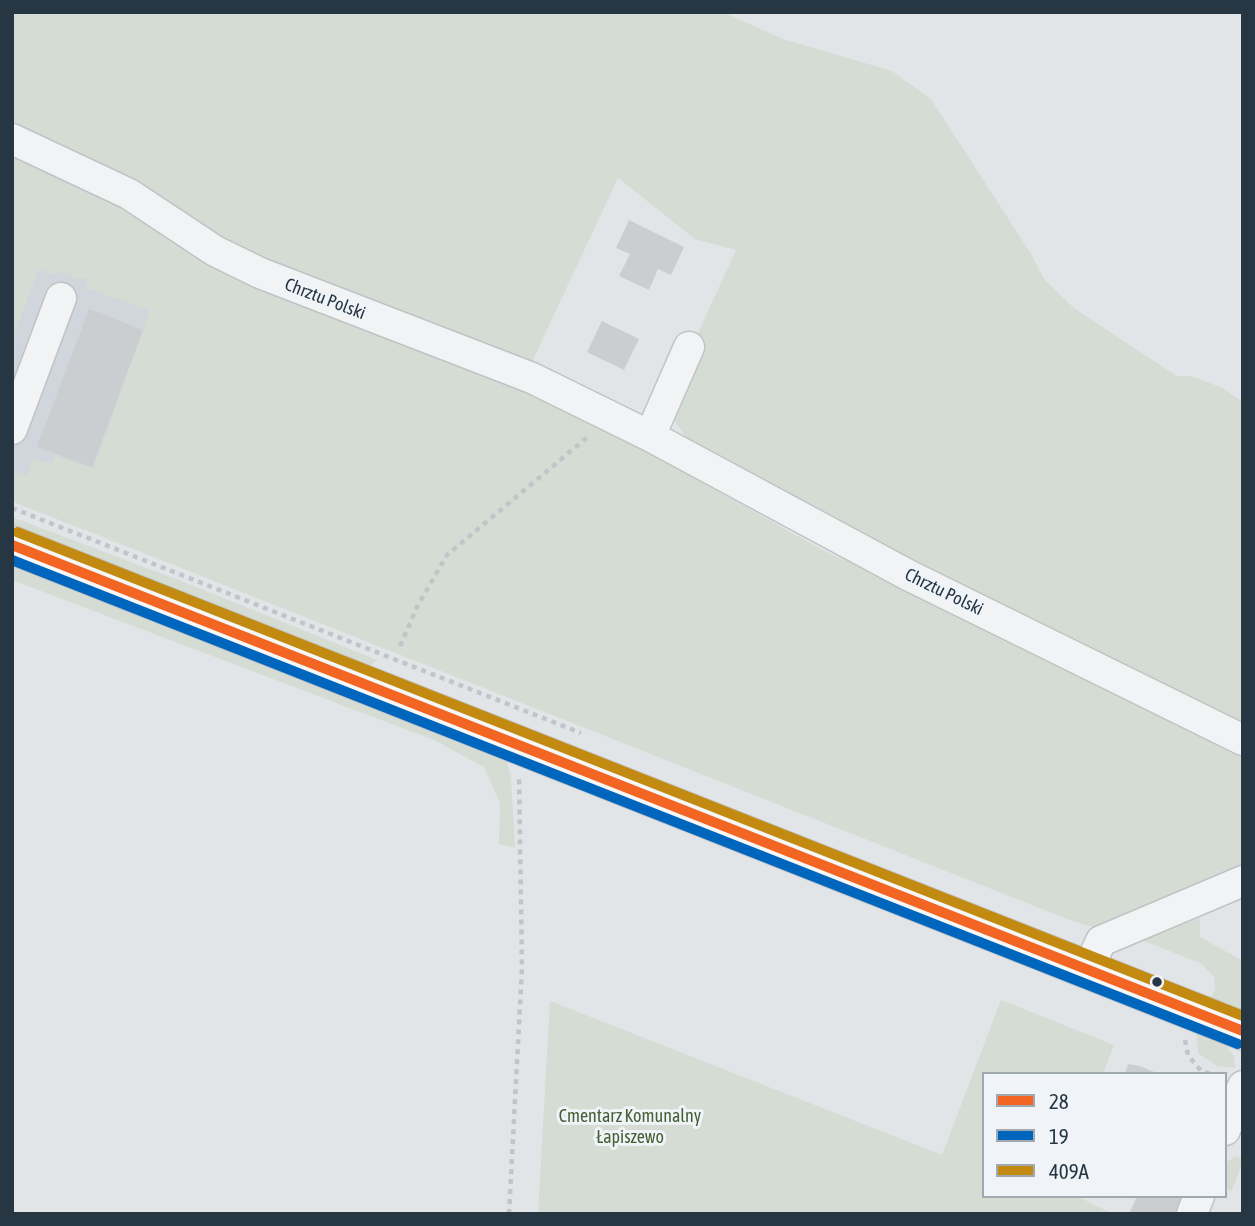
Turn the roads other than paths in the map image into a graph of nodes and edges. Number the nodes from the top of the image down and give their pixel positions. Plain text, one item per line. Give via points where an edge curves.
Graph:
1 (12, 139) edge
2 (61, 298) dead end
3 (689, 347) dead end
4 (18, 397) edge
5 (12, 429) edge
6 (650, 436) junction
7 (12, 545) edge
8 (1243, 740) edge
9 (1243, 881) edge
10 (1087, 971) junction
11 (1243, 1031) edge
12 (1243, 1086) edge
13 (1227, 1125) edge

1 - 6 street, Chrztu Polski via 129,194 215,250 260,273 532,378
2 - 4 street
3 - 6 street
4 - 5 street
6 - 8 street, Chrztu Polski via 908,575
7 - 10 main road
9 - 10 street via 1101,941
10 - 11 main road
12 - 13 street

